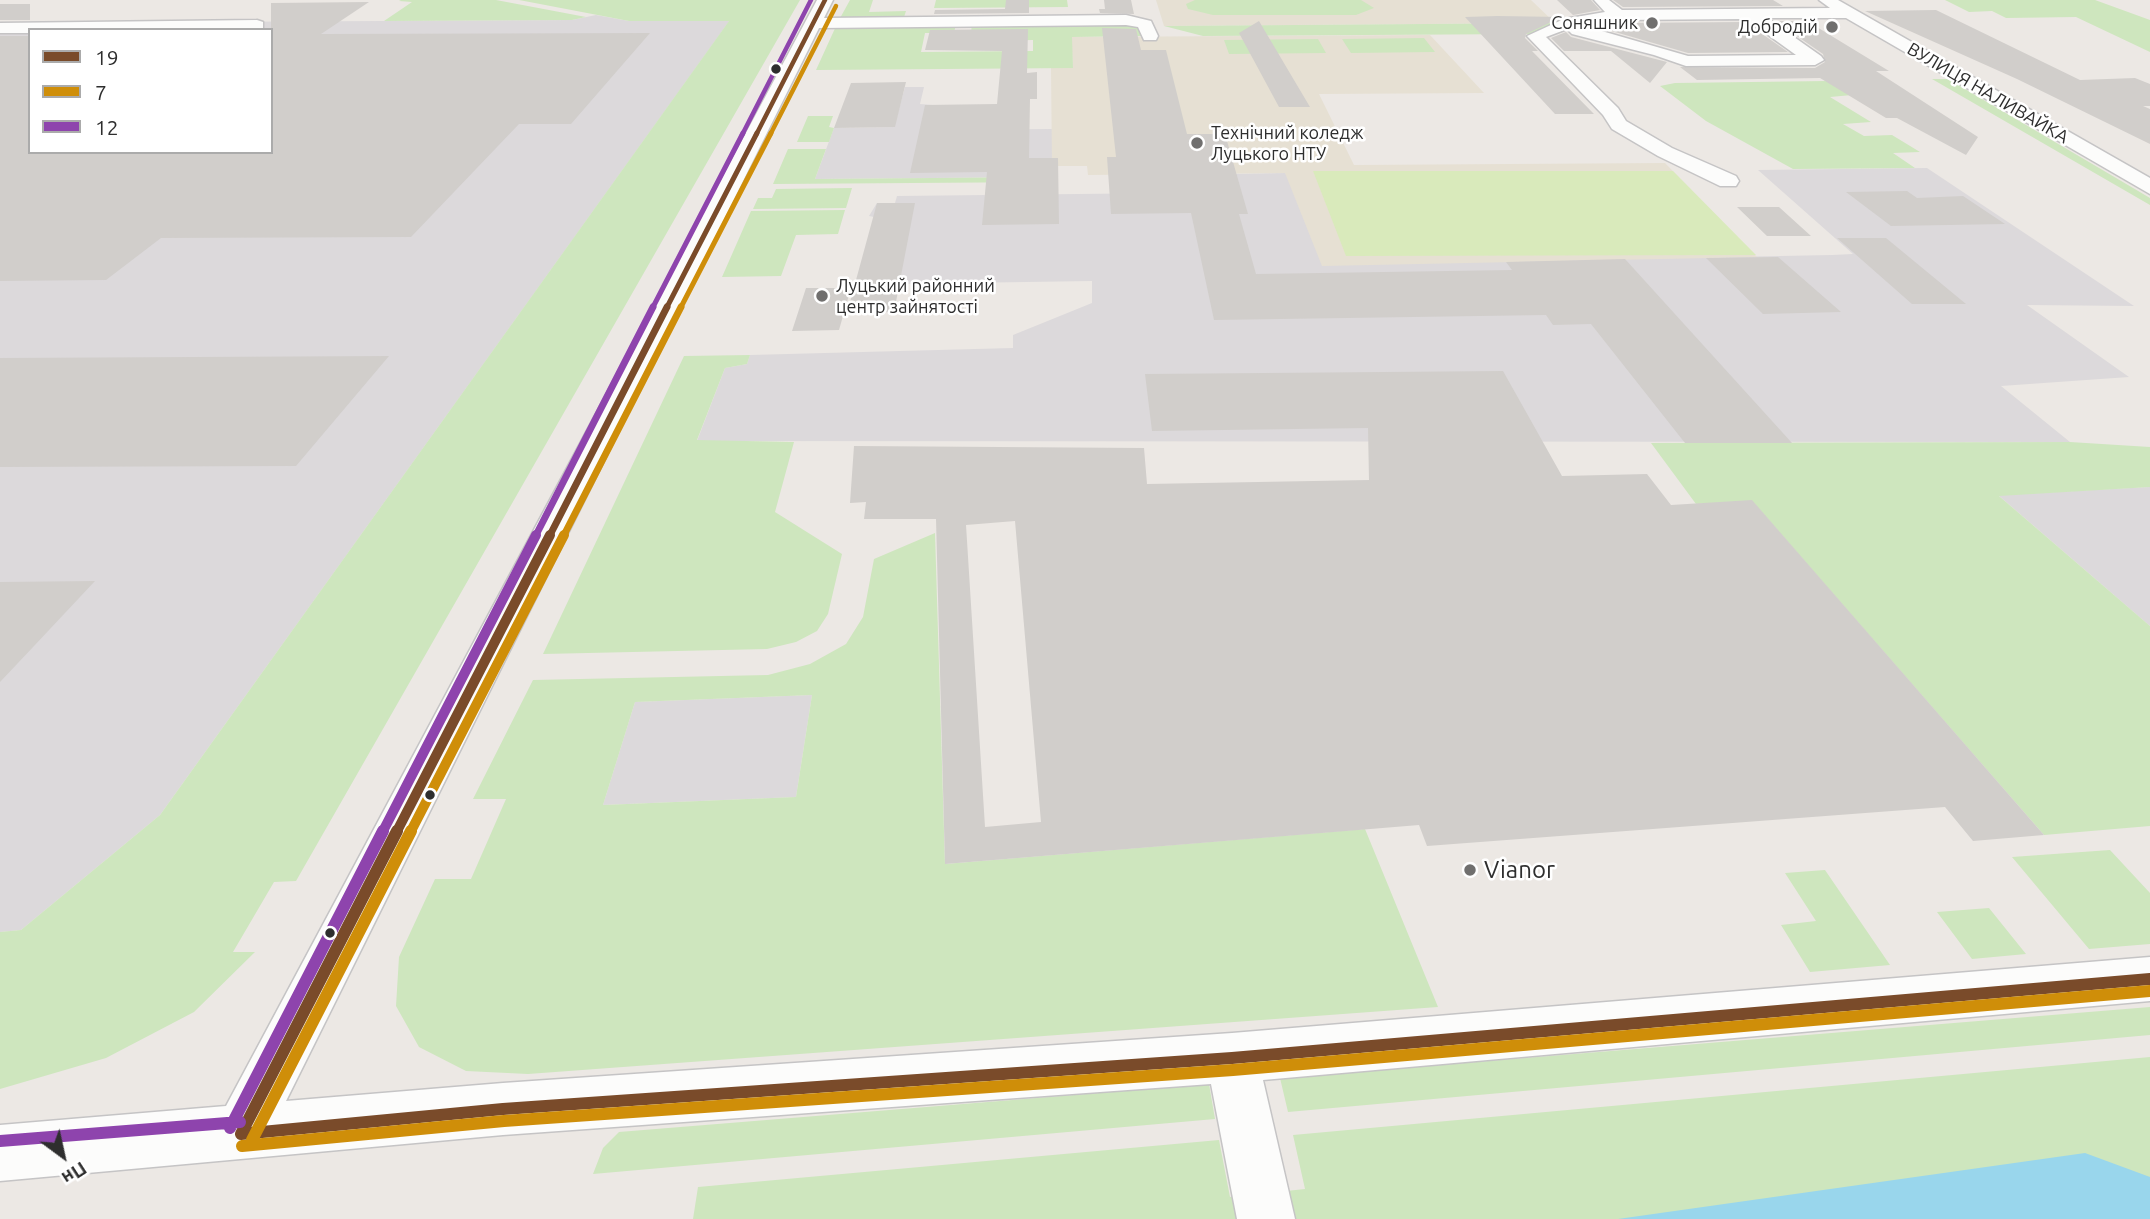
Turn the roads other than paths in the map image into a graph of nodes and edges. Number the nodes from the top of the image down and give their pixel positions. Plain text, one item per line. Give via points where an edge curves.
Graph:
1 (920, 0) edge
2 (1600, 0) edge
3 (1827, 0) edge
4 (819, 11) edge
5 (1849, 13) junction
6 (1618, 15) junction
7 (1751, 15) junction
8 (914, 22) junction
9 (1570, 22) junction
10 (257, 25) dead end
11 (0, 28) edge
12 (1150, 36) dead end
13 (1728, 181) dead end
14 (2150, 187) edge
15 (2150, 979) edge
16 (1232, 1058) junction
17 (240, 1134) junction
18 (0, 1153) edge
19 (1266, 1219) edge

1 - 8 street
2 - 6 street
3 - 5 street, ВУЛИЦЯ НАЛИВАЙКА
4 - 8 street
4 - 17 street
5 - 7 street
5 - 14 street, ВУЛИЦЯ НАЛИВАЙКА
6 - 7 street
6 - 9 street
7 - 9 lane via 1815,60 1686,61 1578,31
8 - 12 street via 1126,20 1145,24
9 - 13 street via 1535,36 1619,125
10 - 11 street
15 - 16 street
16 - 17 street via 503,1109
16 - 19 street
17 - 18 street

